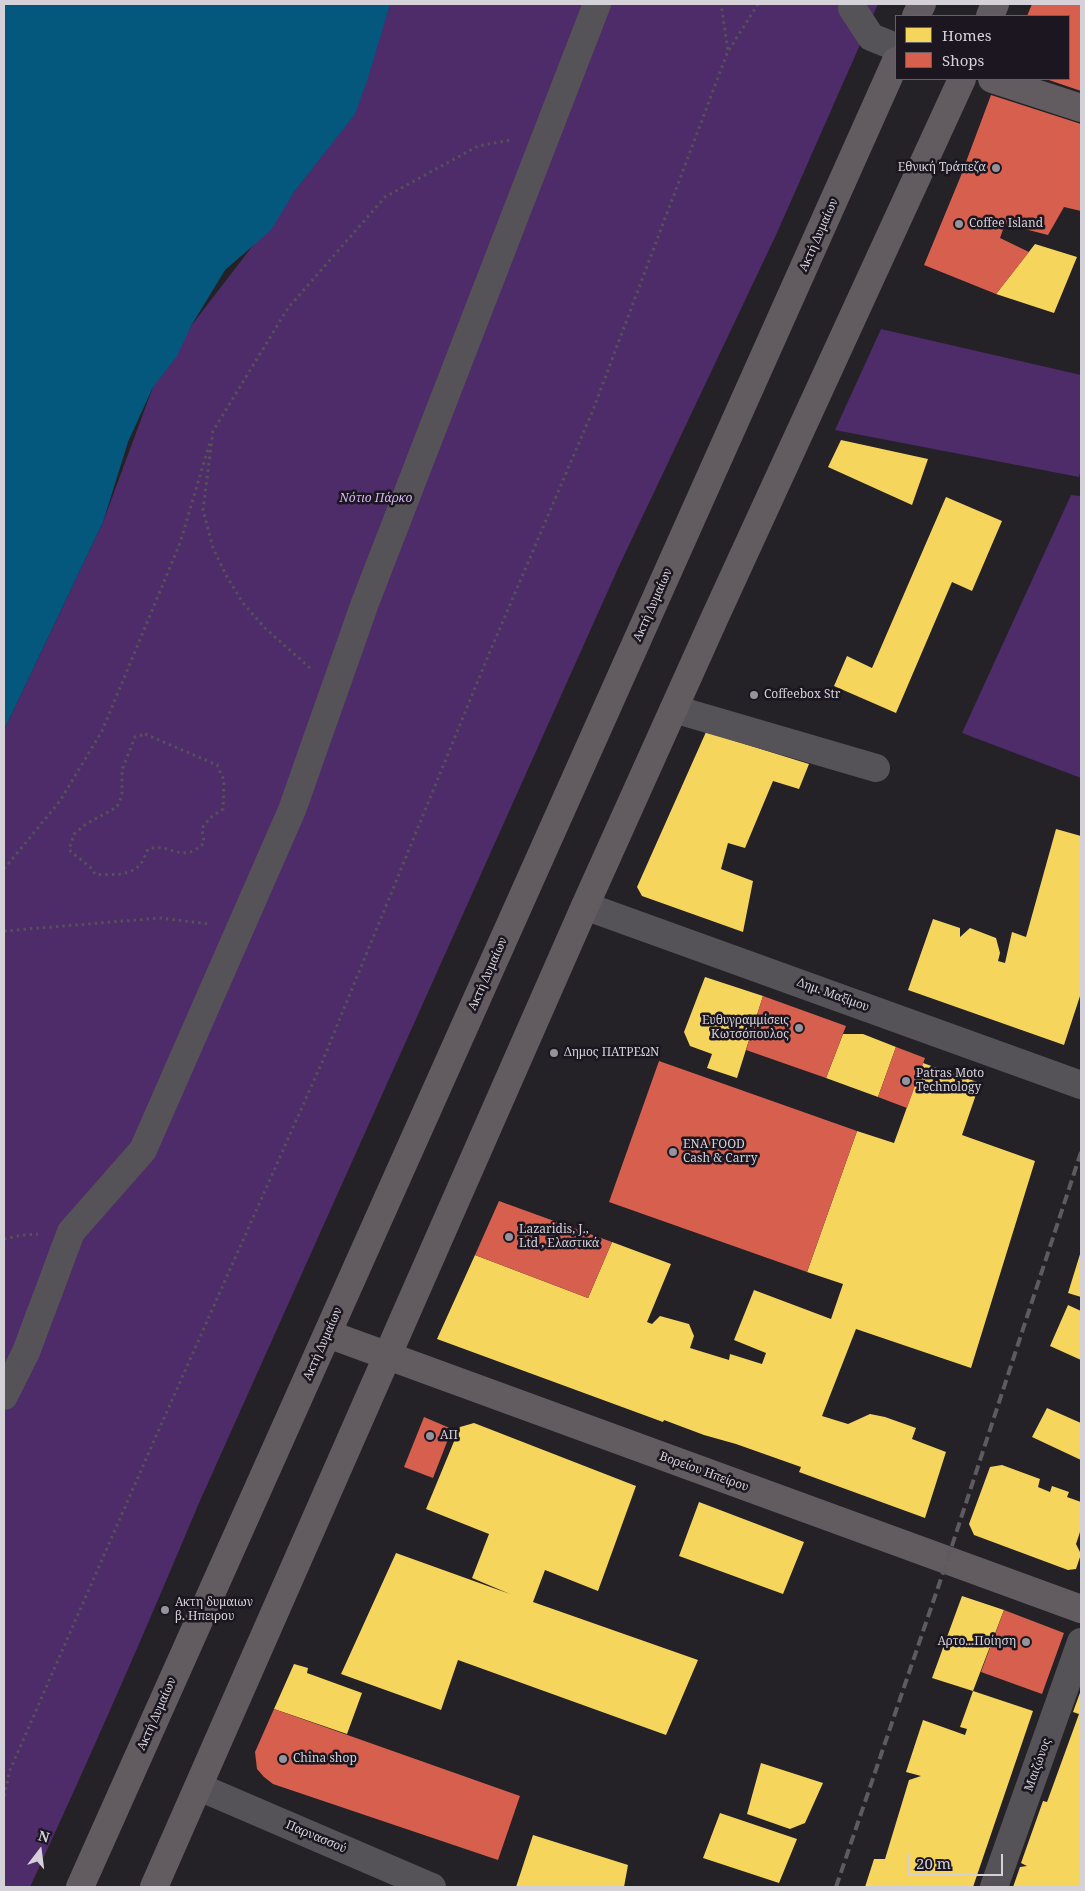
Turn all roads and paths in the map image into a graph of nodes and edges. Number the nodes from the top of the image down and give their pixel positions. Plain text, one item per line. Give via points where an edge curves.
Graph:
1 (597, 4) edge
2 (721, 4) edge
3 (758, 4) edge
4 (853, 4) edge
5 (895, 47) edge
6 (728, 50) junction
7 (895, 63) edge
8 (962, 80) edge
9 (995, 80) edge
10 (1081, 108) edge
11 (546, 134) junction
12 (213, 431) junction
13 (334, 691) junction
14 (674, 709) junction
15 (876, 768) dead end
16 (4, 868) edge
17 (95, 874) joint
18 (585, 906) junction
19 (240, 928) junction
20 (4, 931) edge
21 (1081, 1085) edge
22 (328, 1334) junction
23 (388, 1356) junction
24 (4, 1396) edge
25 (1081, 1609) edge
26 (1081, 1642) edge
27 (199, 1786) junction
28 (4, 1796) edge
29 (155, 1886) edge
30 (80, 1887) edge
31 (432, 1887) edge
32 (994, 1887) edge

1 - 11 street
2 - 6 path
3 - 6 path
4 - 5 street via 852,8 871,37
6 - 28 path via 593,410 482,670 323,1060 10,1770
7 - 22 main road, Ακτή Δυμαίων
8 - 14 main road
9 - 10 main road
11 - 12 path via 478,146 385,197 288,308
11 - 13 street
12 - 13 path via 203,510 213,548 243,603 265,628
12 - 16 path via 180,543 102,731 60,801
13 - 19 street via 292,810
14 - 15 street
14 - 18 main road
17 - 17 path via 116,876 127,872 143,862 148,849 158,846 183,853 197,849 204,842 202,828 223,809 224,780 217,765 145,734 135,737 122,770 122,796 117,807 74,834 69,850
18 - 21 street, Δημ. Μαξίμου
18 - 23 main road
19 - 20 path via 158,918
19 - 24 street via 142,1150 71,1232 26,1352
22 - 23 main road, Βορείου Ηπείρου
22 - 30 main road, Ακτή Δυμαίων
23 - 25 main road, Βορείου Ηπείρου
23 - 27 main road
26 - 32 street, Μαιζώνος
27 - 29 main road
27 - 31 street, Παρνασσού

